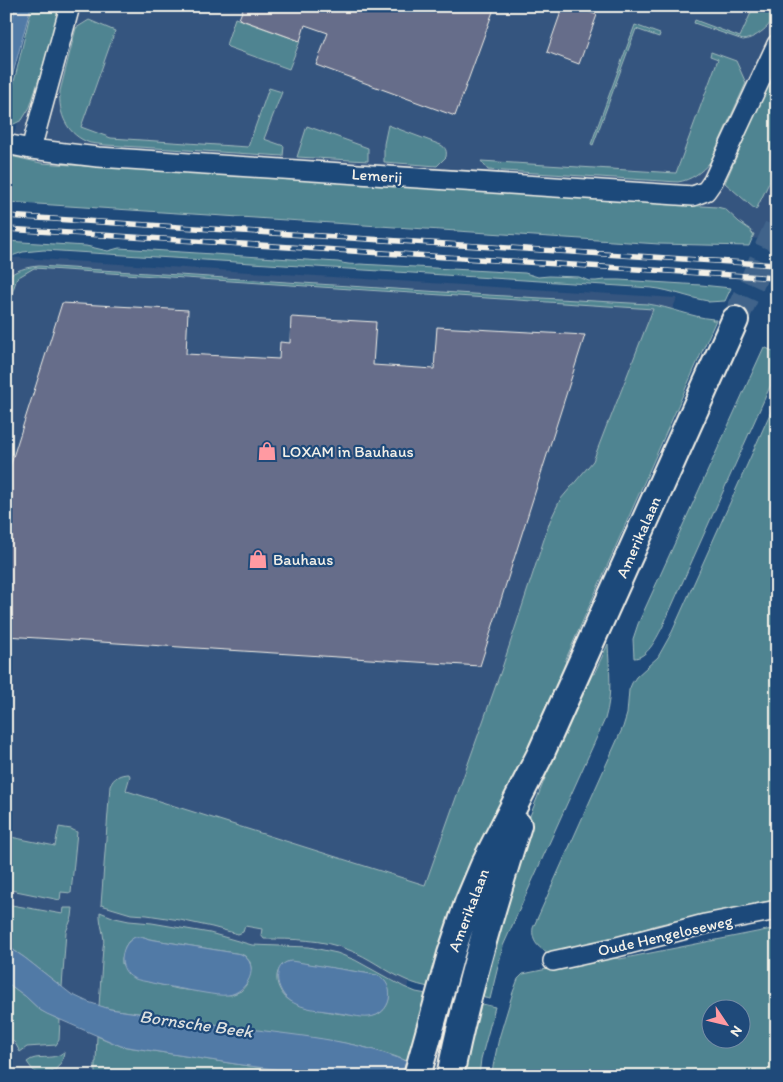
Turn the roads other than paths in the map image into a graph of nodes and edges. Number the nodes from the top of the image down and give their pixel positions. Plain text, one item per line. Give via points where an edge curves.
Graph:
1 (70, 6) edge
2 (777, 44) edge
3 (6, 144) edge
4 (31, 149) junction
5 (735, 320) tunnel mouth
6 (541, 753) junction
7 (777, 910) edge
8 (553, 961) dead end
9 (419, 1066) edge
10 (450, 1075) edge

1 - 4 street
2 - 4 street, Lemerij via 713,181 706,191 693,196 98,157
3 - 4 street, Lemerij
5 - 6 main road, Amerikalaan
6 - 9 main road, Amerikalaan via 468,903
6 - 10 main road, Amerikalaan via 487,924
7 - 8 street, Oude Hengeloseweg

